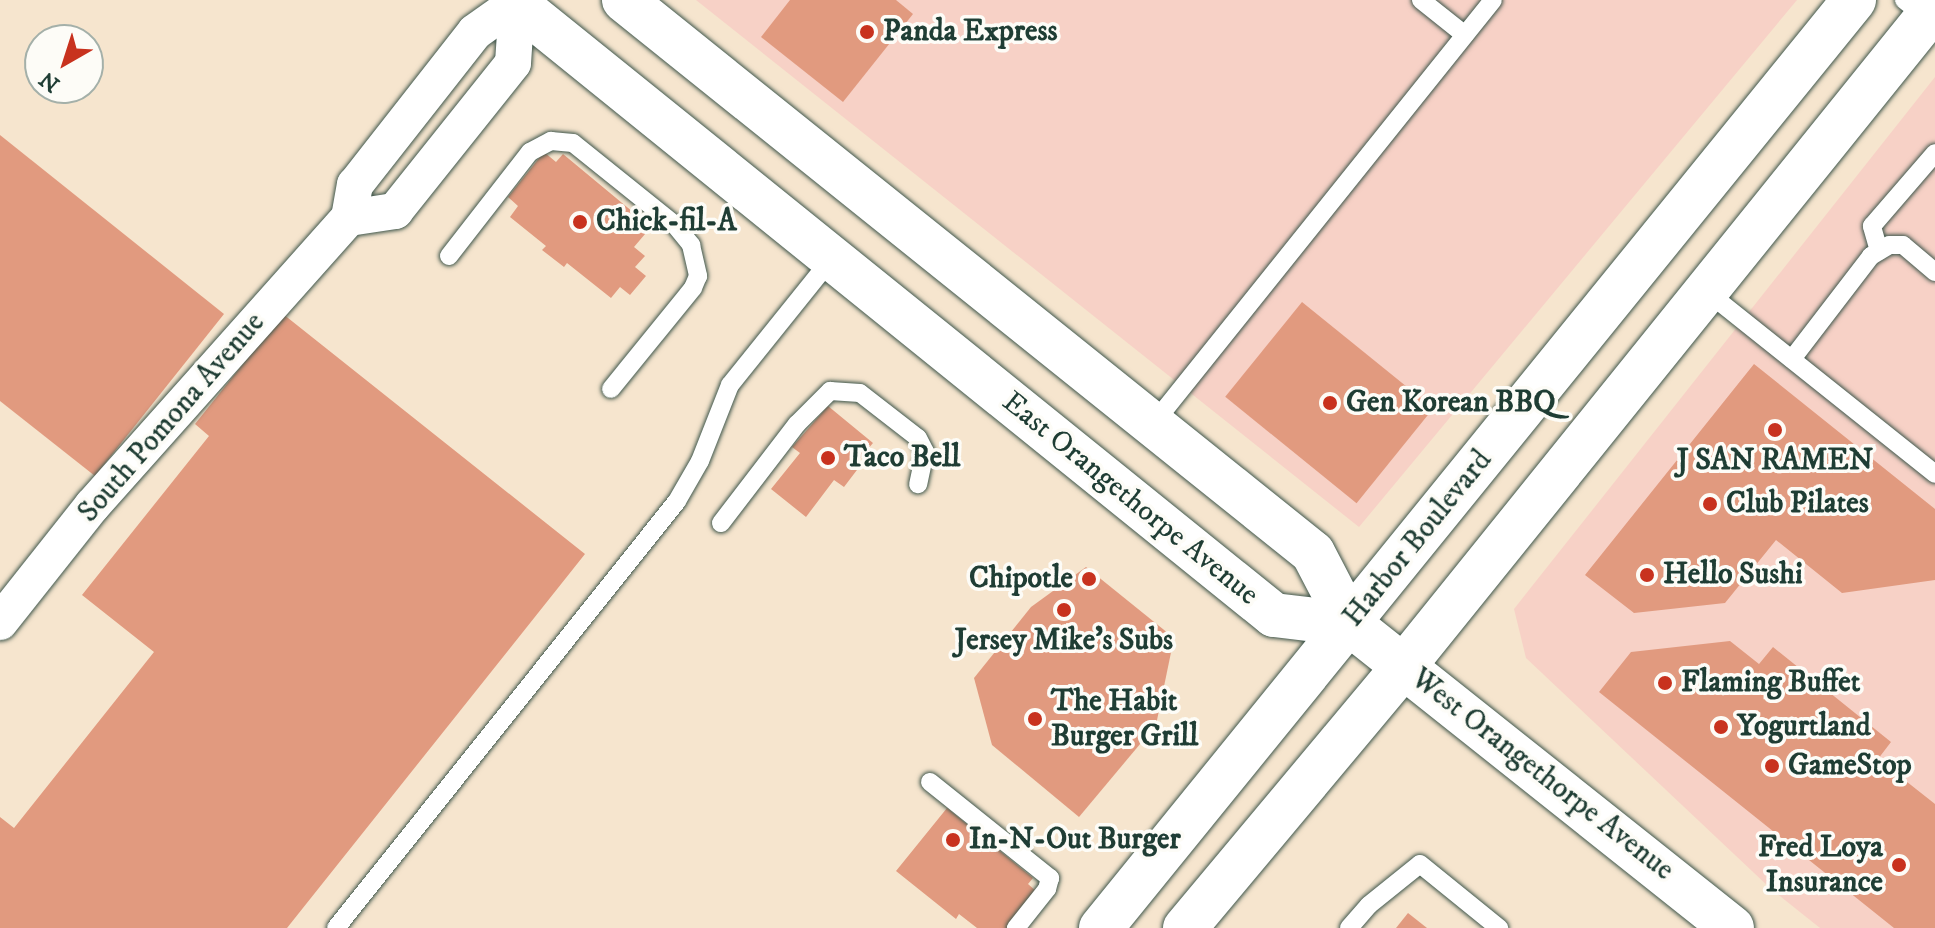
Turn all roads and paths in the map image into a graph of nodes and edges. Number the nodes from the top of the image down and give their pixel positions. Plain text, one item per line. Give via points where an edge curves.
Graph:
1 (624, 0) edge
2 (1421, 0) edge
3 (1493, 0) edge
4 (1854, 0) edge
5 (516, 1) edge
6 (1925, 13) edge
7 (1465, 35) junction
8 (1935, 153) edge
9 (349, 218) junction
10 (1879, 251) junction
11 (449, 256) dead end
12 (832, 258) junction
13 (1935, 272) edge
14 (1706, 291) junction
15 (1792, 359) junction
16 (611, 389) dead end
17 (1153, 424) junction
18 (1935, 474) edge
19 (918, 484) dead end
20 (721, 523) dead end
21 (0, 622) edge
22 (1350, 624) junction
23 (1404, 666) junction
24 (930, 782) dead end
25 (336, 928) edge
26 (1016, 928) edge
27 (1101, 928) edge
28 (1185, 928) edge
29 (1349, 928) edge
30 (1499, 928) edge
31 (1732, 928) edge

1 - 17 main road
2 - 7 lane
3 - 7 lane
4 - 22 main road, Harbor Boulevard
5 - 9 street, South Pomona Avenue via 475,32 364,173 355,185
5 - 9 street via 513,63 395,211
5 - 12 main road, East Orangethorpe Avenue
6 - 14 main road
7 - 17 lane
8 - 10 lane via 1872,226
9 - 21 street, South Pomona Avenue via 92,506
10 - 13 lane via 1903,245
10 - 15 lane
11 - 16 lane via 530,152 551,141 573,143 675,225 691,245 698,276
12 - 22 main road, East Orangethorpe Avenue via 1274,615
12 - 25 lane via 730,385 700,461 677,501
14 - 15 lane
14 - 23 main road
15 - 18 lane
17 - 22 main road via 1313,553
19 - 20 lane via 925,452 918,438 860,393 830,391 797,424
22 - 23 main road, West Orangethorpe Avenue
22 - 27 main road, Harbor Boulevard
23 - 28 main road
23 - 31 main road, West Orangethorpe Avenue
24 - 26 lane via 1050,878
29 - 30 lane via 1420,864

